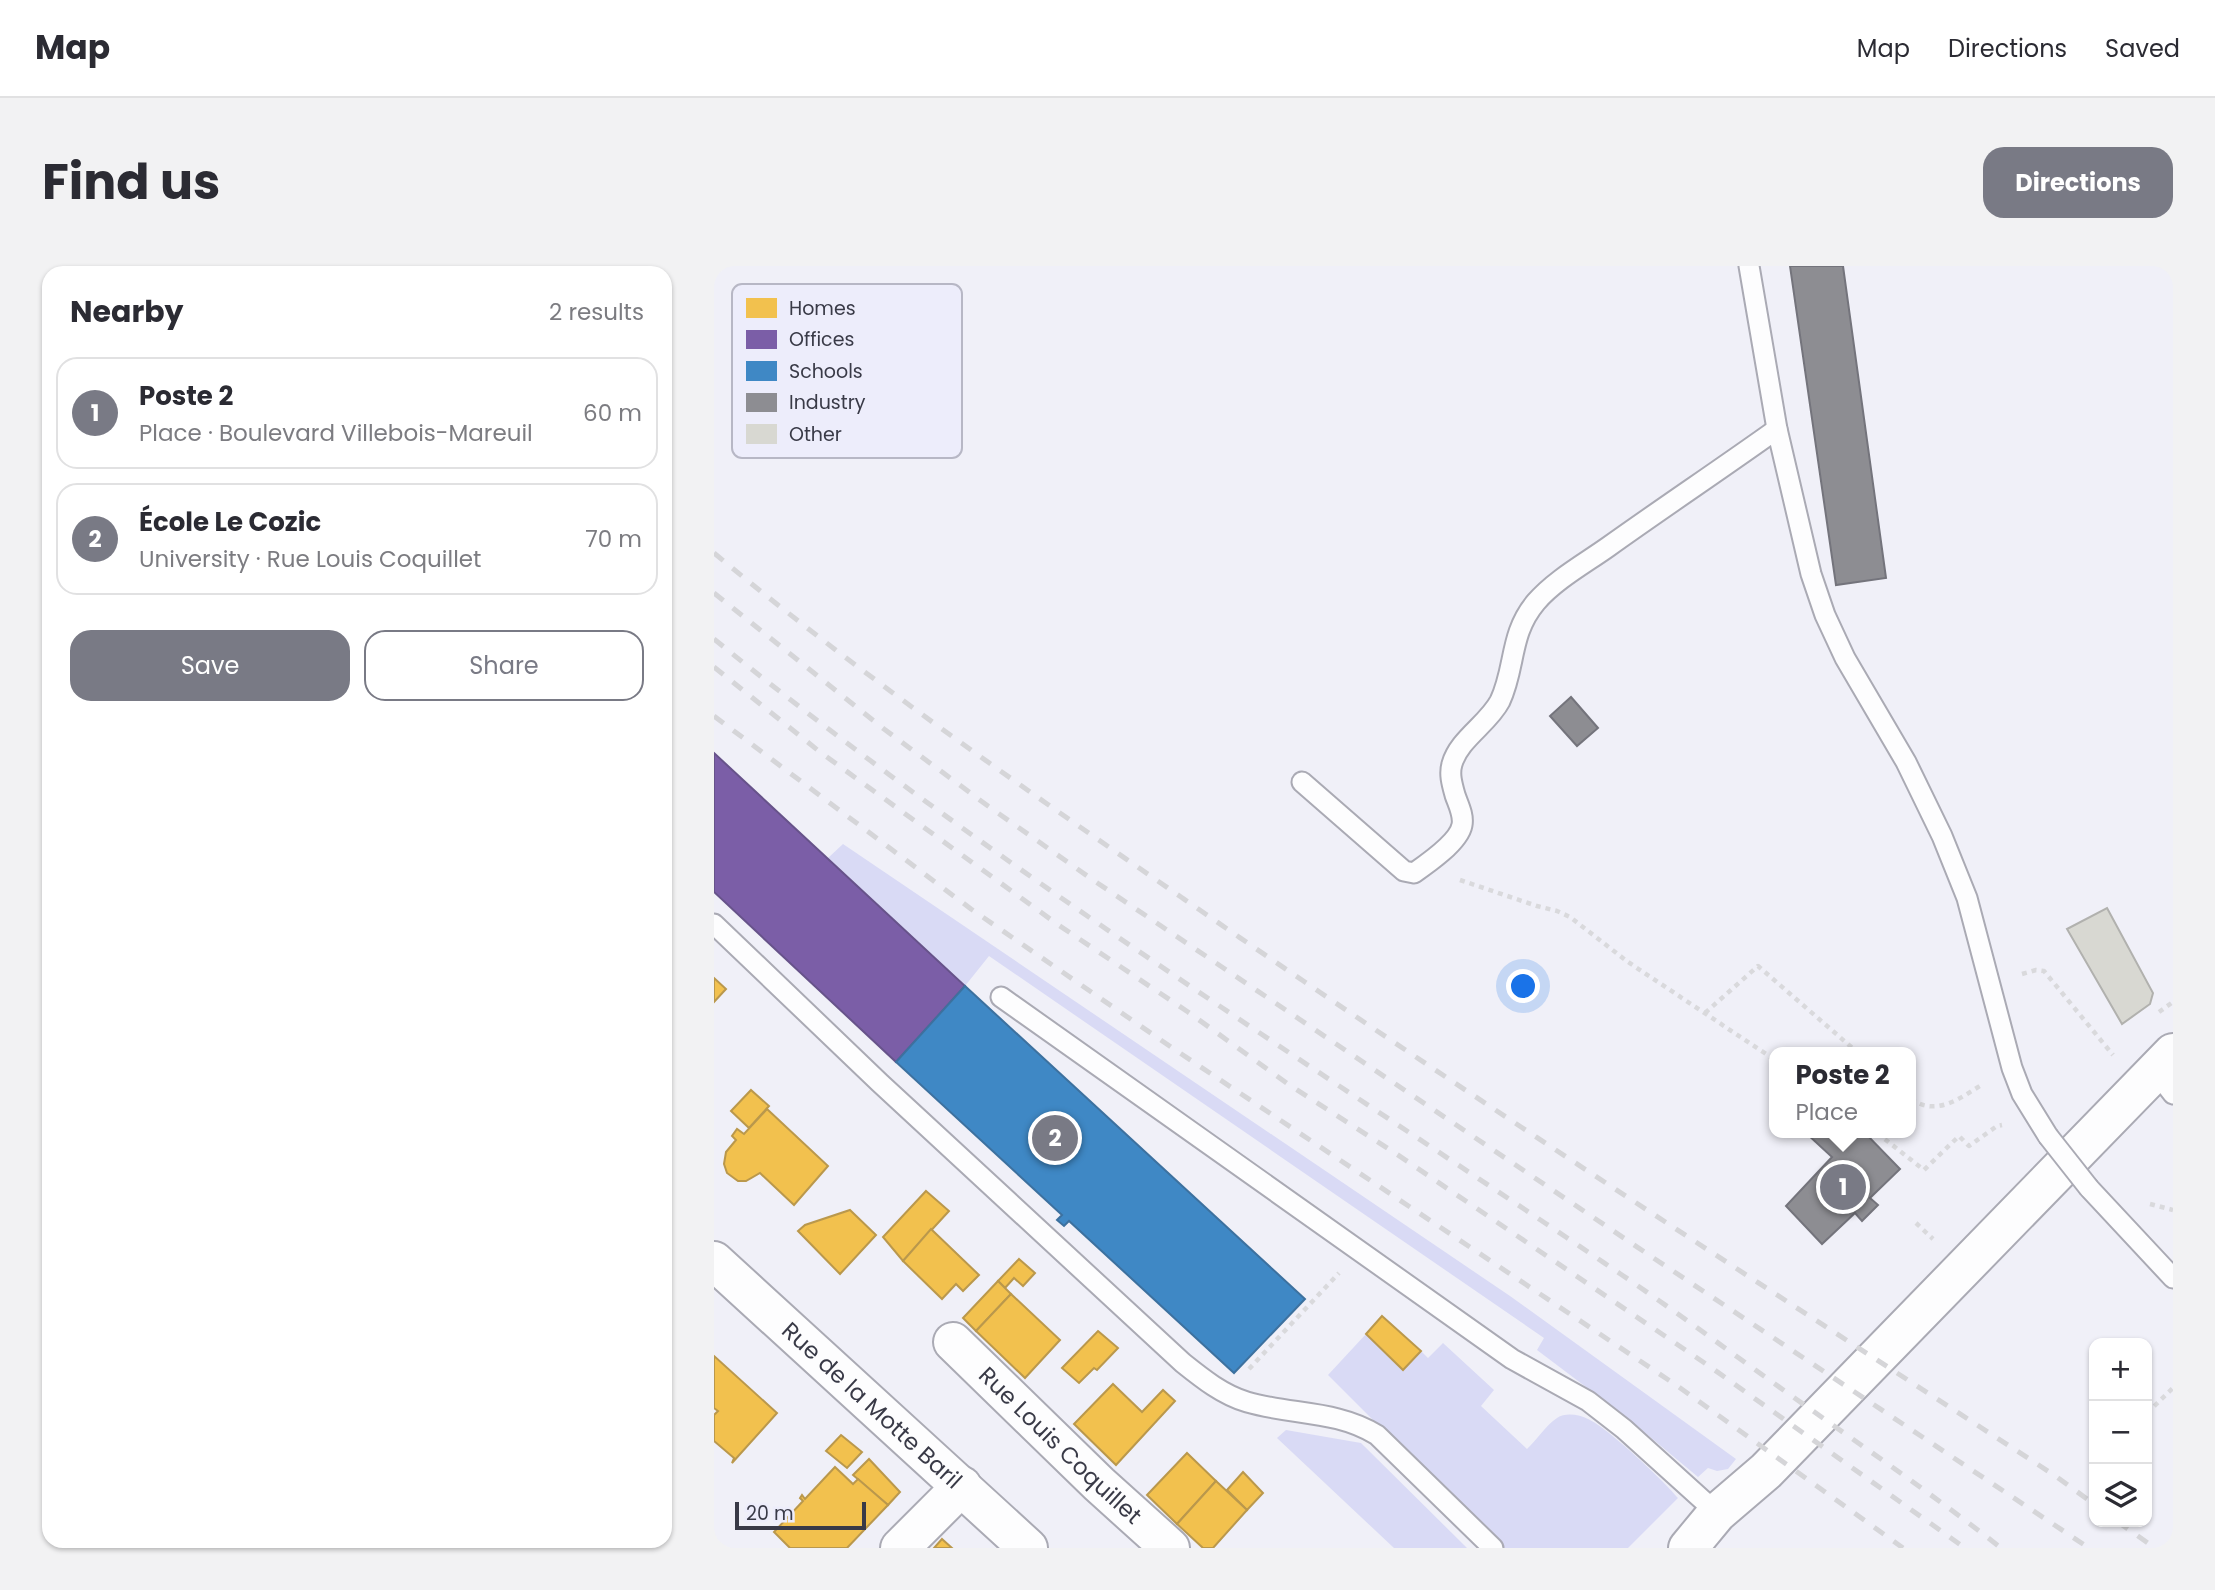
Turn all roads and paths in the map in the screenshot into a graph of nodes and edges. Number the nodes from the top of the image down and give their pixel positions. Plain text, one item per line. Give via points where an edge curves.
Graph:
1 (1749, 266) edge
2 (1777, 429) junction
3 (1302, 782) dead end
4 (1426, 865) junction
5 (714, 923) edge
6 (2036, 970) dead end
7 (1001, 997) dead end
8 (1705, 1013) junction
9 (1851, 1047) edge
10 (1769, 1056) edge
11 (2114, 1056) dead end
12 (2012, 1068) junction
13 (2167, 1073) edge
14 (2022, 1094) junction
15 (1916, 1102) edge
16 (1883, 1138) edge
17 (1916, 1223) dead end
18 (1935, 1240) dead end
19 (1359, 1252) junction
20 (714, 1261) edge
21 (2173, 1278) edge
22 (953, 1342) dead end
23 (1247, 1372) dead end
24 (2173, 1388) edge
25 (2152, 1408) edge
26 (962, 1486) junction
27 (1717, 1513) junction
28 (900, 1548) edge
29 (1028, 1548) edge
30 (1170, 1548) edge
31 (1493, 1548) edge
32 (1688, 1548) edge

1 - 2 lane
2 - 4 lane via 1536,602 1518,632 1500,701 1451,766 1461,812 1458,835
2 - 12 lane via 1825,615 1942,836 1966,898
3 - 4 lane via 1404,871 1413,873
4 - 8 path via 1570,917
5 - 31 lane via 1183,1363 1229,1396 1248,1403 1360,1425
6 - 11 path via 2045,971
7 - 19 lane
8 - 9 path via 1758,966
8 - 10 path
12 - 14 lane
12 - 15 path via 1943,1106 1933,1108
13 - 27 street via 1763,1474
14 - 16 path via 2002,1113 2009,1121 1969,1146 1959,1136 1924,1170
14 - 21 lane, bridge via 2089,1188
17 - 18 path
19 - 23 path
19 - 27 lane via 1512,1359 1588,1401
20 - 26 street, Rue de la Motte Baril
22 - 30 street, Rue Louis Coquillet
24 - 25 path
26 - 28 street
26 - 29 street, Rue de la Motte Baril
27 - 32 street

